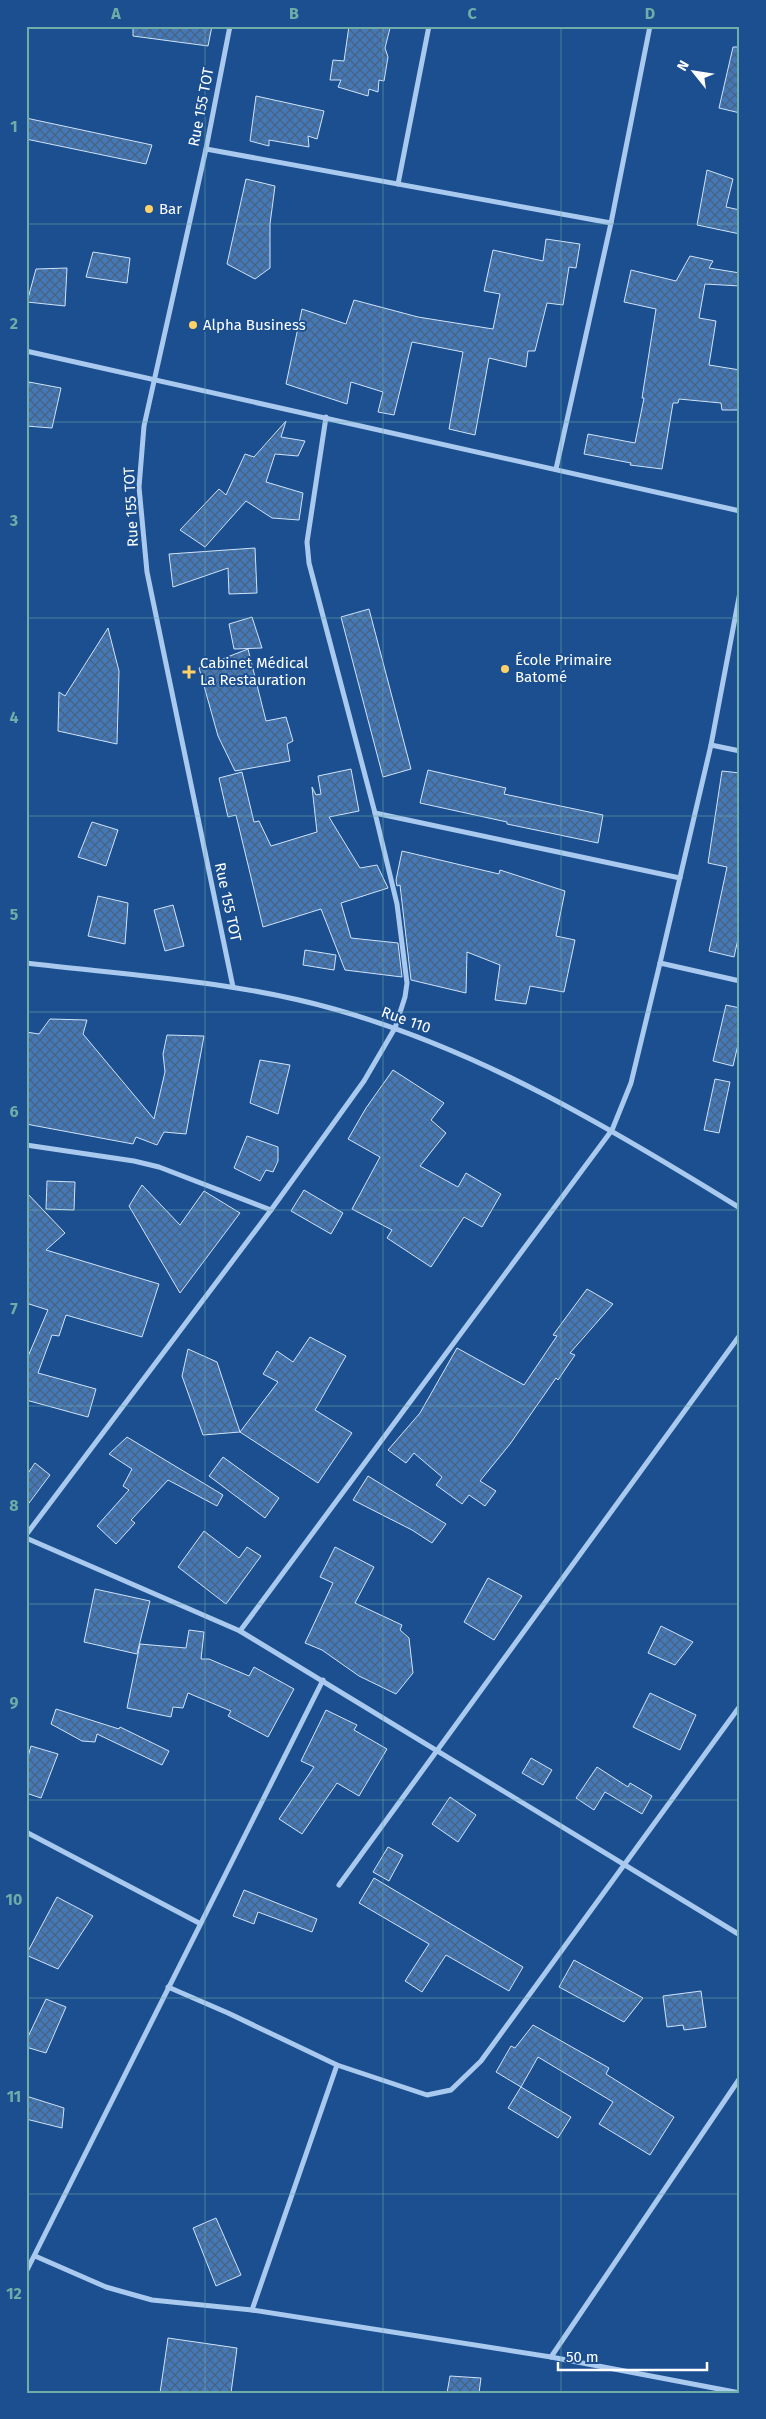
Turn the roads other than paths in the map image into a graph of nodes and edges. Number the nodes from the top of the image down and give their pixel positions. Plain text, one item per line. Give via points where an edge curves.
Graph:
1 (230, 26) edge
2 (429, 26) edge
3 (650, 26) edge
4 (206, 148) junction
5 (398, 184) junction
6 (611, 224) junction
7 (26, 351) edge
8 (154, 378) junction
9 (326, 417) junction
10 (556, 469) junction
11 (740, 511) edge
12 (740, 592) edge
13 (711, 744) junction
14 (740, 751) edge
15 (375, 813) junction
16 (680, 878) junction
17 (26, 962) edge
18 (660, 964) junction
19 (740, 981) edge
20 (233, 987) junction
21 (395, 1028) junction
22 (612, 1130) junction
23 (26, 1145) edge
24 (740, 1208) edge
25 (271, 1210) junction
26 (740, 1335) edge
27 (26, 1536) edge
28 (240, 1631) junction
29 (323, 1680) junction
30 (740, 1706) edge
31 (437, 1750) junction
32 (26, 1832) edge
33 (625, 1865) junction
34 (339, 1885) dead end
35 (199, 1923) junction
36 (740, 1936) edge
37 (168, 1987) junction
38 (337, 2065) junction
39 (740, 2078) edge
40 (35, 2256) junction
41 (26, 2272) edge
42 (252, 2310) junction
43 (551, 2357) junction
44 (740, 2393) edge

1 - 4 street, Rue 155 TOT
2 - 5 street
3 - 6 street
4 - 5 street
4 - 8 street, Rue 155 TOT
5 - 6 street
6 - 10 street
7 - 8 street
8 - 9 street
8 - 20 street, Rue 155 TOT via 144,426 139,487 147,572
9 - 10 street
9 - 15 street via 307,542 308,563
10 - 11 street
12 - 13 street
13 - 14 street
13 - 16 street
15 - 16 street
15 - 21 street via 397,904 407,983
16 - 18 street
17 - 20 street, Rue 110
18 - 19 street
18 - 22 street via 631,1083
20 - 21 street, Rue 110 via 334,1008
21 - 22 street, Rue 110 via 512,1078
21 - 25 street via 364,1081
22 - 24 street, Rue 110
22 - 28 street
23 - 25 street via 134,1161
25 - 27 street
26 - 31 street
27 - 28 street
28 - 29 street
29 - 31 street
29 - 35 street
30 - 33 street
31 - 33 street
31 - 34 street
32 - 35 street
33 - 36 street
33 - 38 street via 481,2061 452,2090 427,2095
35 - 37 street
37 - 38 street
37 - 40 street
38 - 42 street
39 - 43 street
40 - 41 street
40 - 42 street via 106,2287 152,2300
42 - 43 street
43 - 44 street

